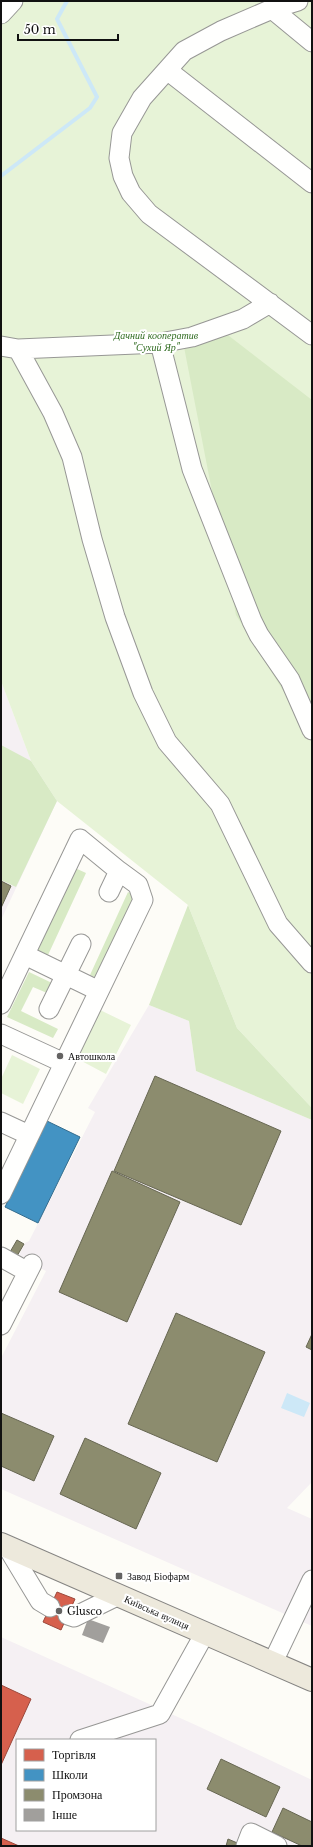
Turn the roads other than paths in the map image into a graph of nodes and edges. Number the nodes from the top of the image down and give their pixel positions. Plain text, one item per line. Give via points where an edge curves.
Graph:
1 (13, 1) edge
2 (298, 1) edge
3 (272, 9) junction
4 (1, 14) edge
5 (312, 42) edge
6 (167, 70) junction
7 (312, 183) edge
8 (270, 303) junction
9 (312, 335) edge
10 (160, 343) junction
11 (10, 348) edge
12 (312, 730) edge
13 (119, 871) junction
14 (109, 892) dead end
15 (81, 944) dead end
16 (25, 955) junction
17 (312, 963) edge
18 (66, 975) junction
19 (99, 991) junction
20 (1, 1004) edge
21 (50, 1009) dead end
22 (1, 1034) edge
23 (64, 1063) junction
24 (1, 1122) edge
25 (29, 1135) junction
26 (1, 1194) edge
27 (1, 1257) edge
28 (1, 1325) edge
29 (5, 1546) edge
30 (312, 1580) edge
31 (119, 1595) junction
32 (50, 1607) dead end
33 (68, 1615) dead end
34 (205, 1633) junction
35 (273, 1662) junction
36 (312, 1680) edge
37 (83, 1739) edge
38 (246, 1846) edge
39 (277, 1846) edge

1 - 4 street
2 - 3 street
3 - 5 street
3 - 6 street via 221,31 184,51
6 - 7 street
6 - 8 street via 142,98 122,133 118,158 123,176 131,193 149,214
8 - 9 street
8 - 10 street via 243,319 192,337
10 - 11 street
10 - 12 street via 192,469 252,621 290,680
11 - 17 street via 53,413 72,458 115,617 143,694 167,742 220,804 278,924
13 - 14 street
13 - 16 street via 80,839
13 - 19 street via 138,885 143,900
15 - 18 street
16 - 18 street
16 - 20 street
18 - 19 street
18 - 21 street
19 - 23 street
22 - 23 street
23 - 25 street
24 - 25 street
25 - 26 street
27 - 28 street via 30,1268
29 - 31 main road, Київська вулиця
29 - 32 street via 40,1601
30 - 35 street
31 - 33 street via 74,1617
31 - 34 main road, Київська вулиця
34 - 35 main road, Київська вулиця
34 - 37 street via 160,1714
35 - 36 main road, Київська вулиця
38 - 39 street via 251,1833

